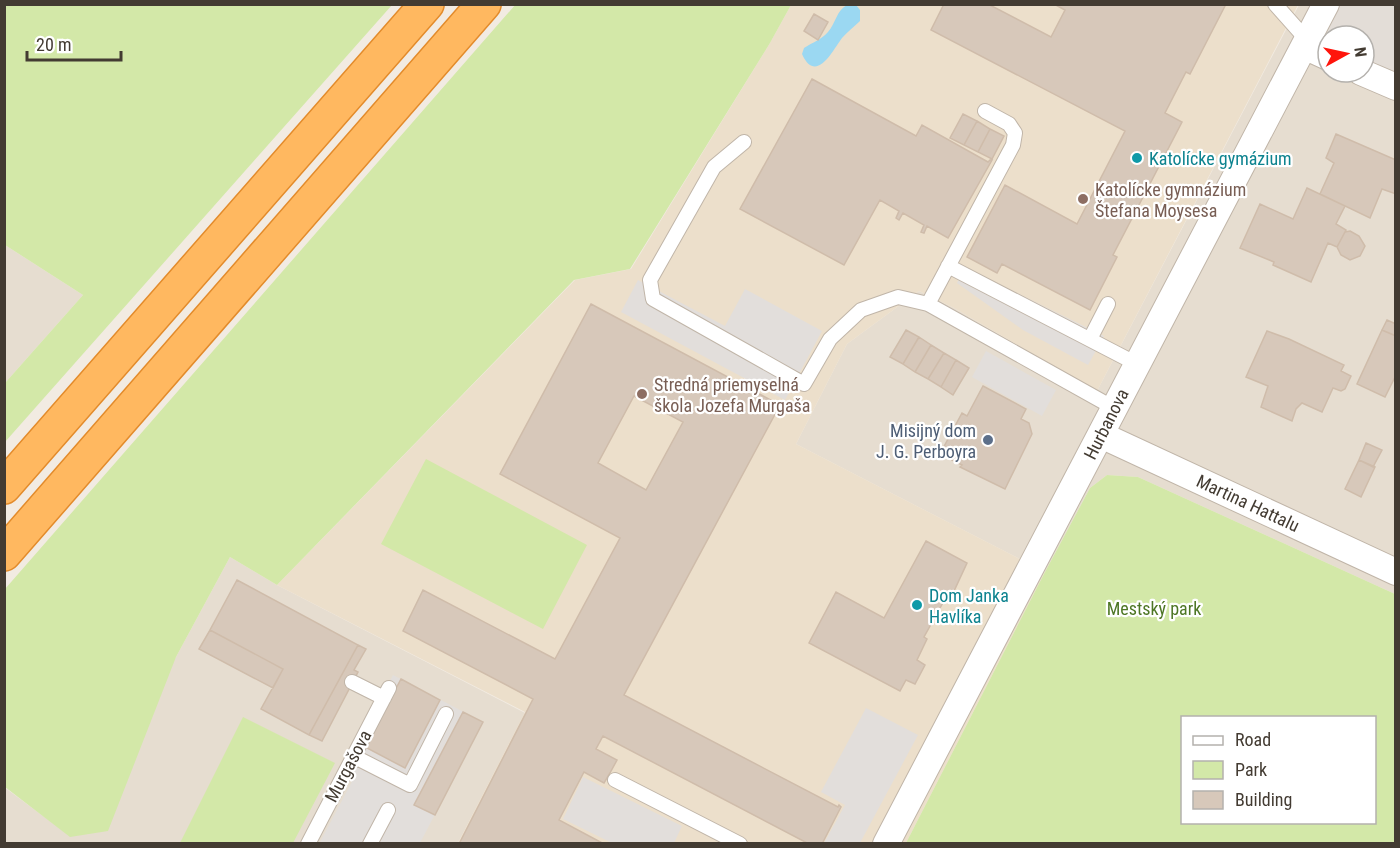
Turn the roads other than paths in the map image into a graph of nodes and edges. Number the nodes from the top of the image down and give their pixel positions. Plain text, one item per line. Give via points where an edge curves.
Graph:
1 (426, 4) edge
2 (484, 4) edge
3 (1275, 4) edge
4 (1326, 4) edge
5 (1305, 43) junction
6 (1316, 50) edge
7 (1376, 79) edge
8 (1395, 87) edge
9 (985, 111) dead end
10 (744, 142) dead end
11 (948, 266) junction
12 (928, 304) junction
13 (1108, 304) dead end
14 (1090, 339) junction
15 (1137, 364) junction
16 (1114, 408) junction
17 (1101, 435) junction
18 (4, 487) edge
19 (4, 554) edge
20 (1395, 572) edge
21 (352, 682) dead end
22 (446, 714) dead end
23 (353, 756) junction
24 (615, 780) dead end
25 (388, 810) dead end
26 (308, 843) edge
27 (370, 843) edge
28 (740, 843) edge
29 (886, 843) edge

1 - 18 highway
2 - 19 highway
3 - 5 lane
4 - 5 street, Hurbanova
5 - 6 street
5 - 15 street, Hurbanova
7 - 8 street
9 - 11 lane via 1009,124 1015,133 1013,145
10 - 12 lane via 714,166 650,280 653,299 804,384 830,339 861,310 898,297
11 - 12 lane
11 - 14 lane
12 - 16 lane
13 - 14 lane
14 - 15 lane
15 - 16 street, Hurbanova
16 - 17 street, Hurbanova
17 - 20 street, Martina Hattalu
17 - 29 street, Hurbanova
21 - 23 lane, Murgašova via 386,693
22 - 23 lane via 410,785
23 - 26 lane, Murgašova
24 - 28 lane
25 - 27 lane

